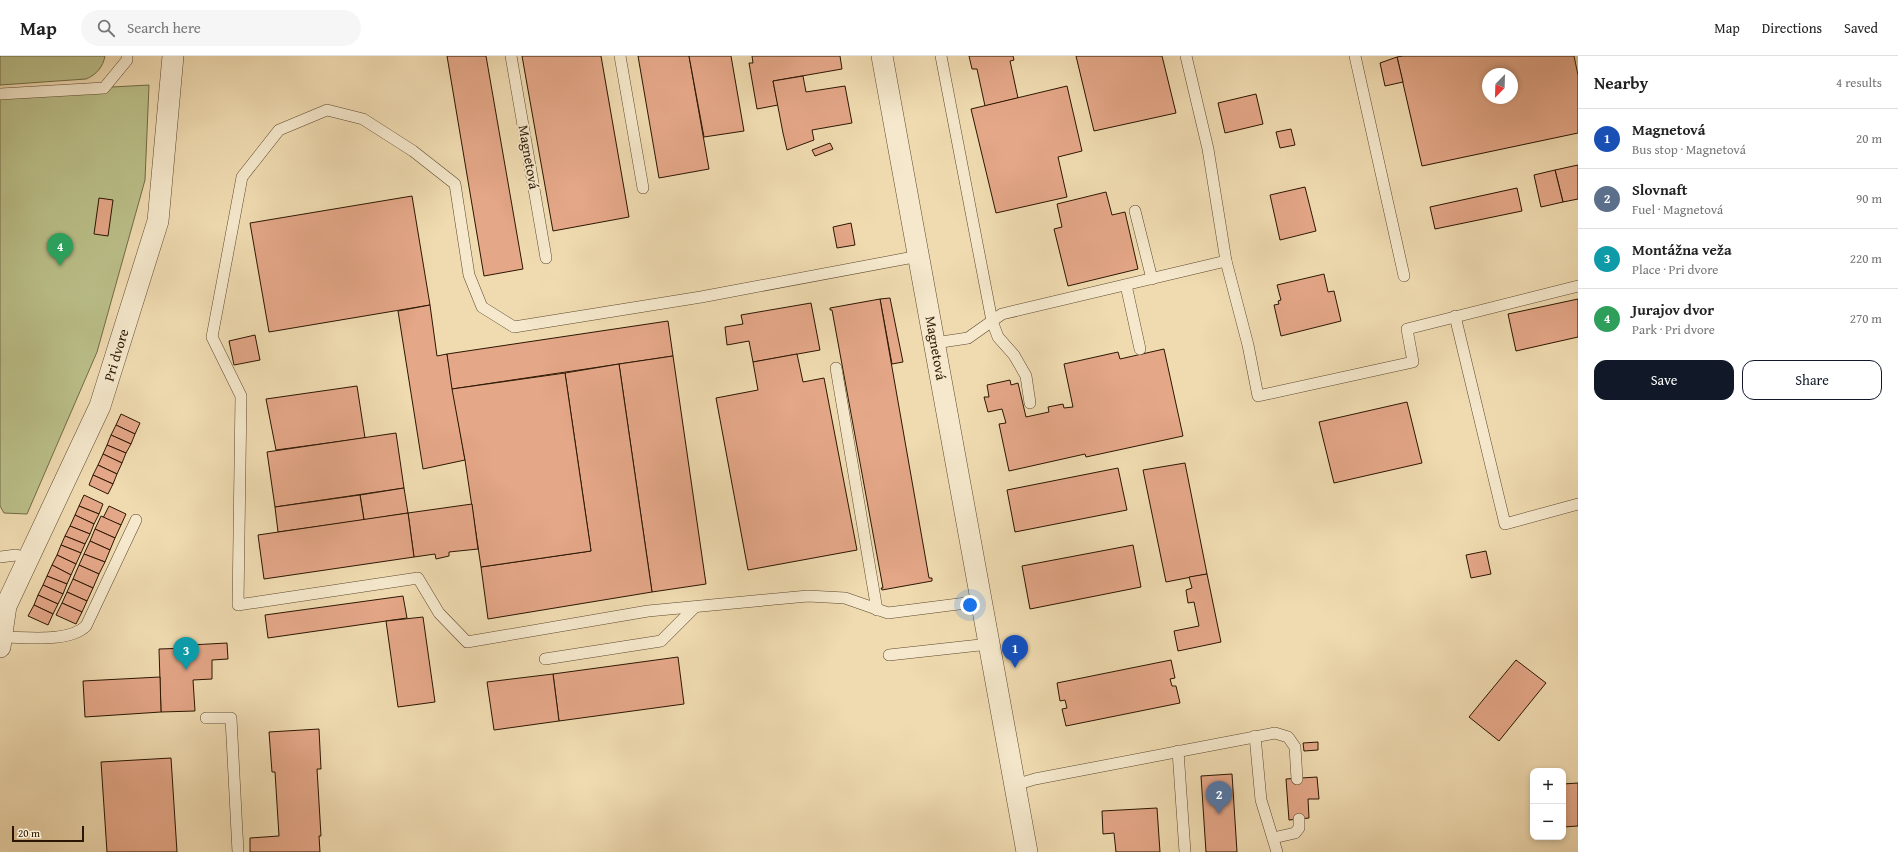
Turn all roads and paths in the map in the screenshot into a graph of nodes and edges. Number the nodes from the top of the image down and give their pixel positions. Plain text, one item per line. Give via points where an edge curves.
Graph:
1 (127, 56) edge
2 (172, 56) edge
3 (511, 56) edge
4 (620, 56) edge
5 (882, 56) edge
6 (941, 56) edge
7 (1355, 56) edge
8 (1188, 57) edge
9 (0, 94) edge
10 (643, 188) dead end
11 (1135, 211) dead end
12 (919, 256) junction
13 (546, 258) dead end
14 (1226, 261) junction
15 (1404, 276) dead end
16 (1152, 279) junction
17 (1126, 285) junction
18 (1578, 286) edge
19 (1455, 316) junction
20 (992, 321) junction
21 (935, 343) junction
22 (1140, 349) dead end
23 (836, 368) dead end
24 (1030, 403) dead end
25 (1578, 504) edge
26 (136, 520) dead end
27 (0, 557) edge
28 (28, 559) junction
29 (982, 601) junction
30 (695, 607) junction
31 (877, 610) junction
32 (1, 642) edge
33 (989, 644) junction
34 (889, 655) dead end
35 (546, 659) dead end
36 (206, 718) dead end
37 (1255, 736) junction
38 (1178, 751) junction
39 (1298, 779) dead end
40 (1016, 785) junction
41 (1298, 819) dead end
42 (1273, 838) junction
43 (238, 852) edge
44 (1027, 852) edge
45 (1185, 852) edge
46 (1277, 852) edge

1 - 9 lane via 127,60 104,88
2 - 28 street, Pri dvore via 158,221 100,406
3 - 13 lane, Magnetová
4 - 10 lane
5 - 12 street, Magnetová
6 - 20 lane
7 - 15 lane
8 - 14 lane via 1208,150
11 - 16 lane
12 - 21 street, Magnetová
12 - 30 lane via 514,327 482,307 469,275 455,184 413,151 363,119 327,110 279,130 242,177 212,337 241,396 238,605 418,578 439,613 467,642 648,611
14 - 16 lane
14 - 19 lane via 1248,345 1258,396 1413,362 1407,329
16 - 17 lane
17 - 20 lane via 1002,314
17 - 22 lane
18 - 19 lane
19 - 25 lane via 1505,524
20 - 21 lane via 968,338
20 - 24 lane via 998,337 1014,355 1026,376
21 - 29 street, Magnetová
23 - 31 lane
26 - 32 lane, Pri dvore via 86,626 81,631 66,636
27 - 28 lane via 16,555
28 - 32 street, Pri dvore via 6,606
29 - 31 lane via 888,613
29 - 33 street, Magnetová
30 - 31 lane via 808,596 845,598
30 - 35 lane via 661,641
33 - 34 lane
33 - 40 street, Magnetová
36 - 43 lane via 231,718
37 - 38 lane
37 - 39 lane via 1275,733 1288,737 1295,748
37 - 42 lane via 1261,800
38 - 40 lane
38 - 45 lane
40 - 44 street, Magnetová
41 - 42 lane via 1299,828 1295,833
42 - 46 lane

